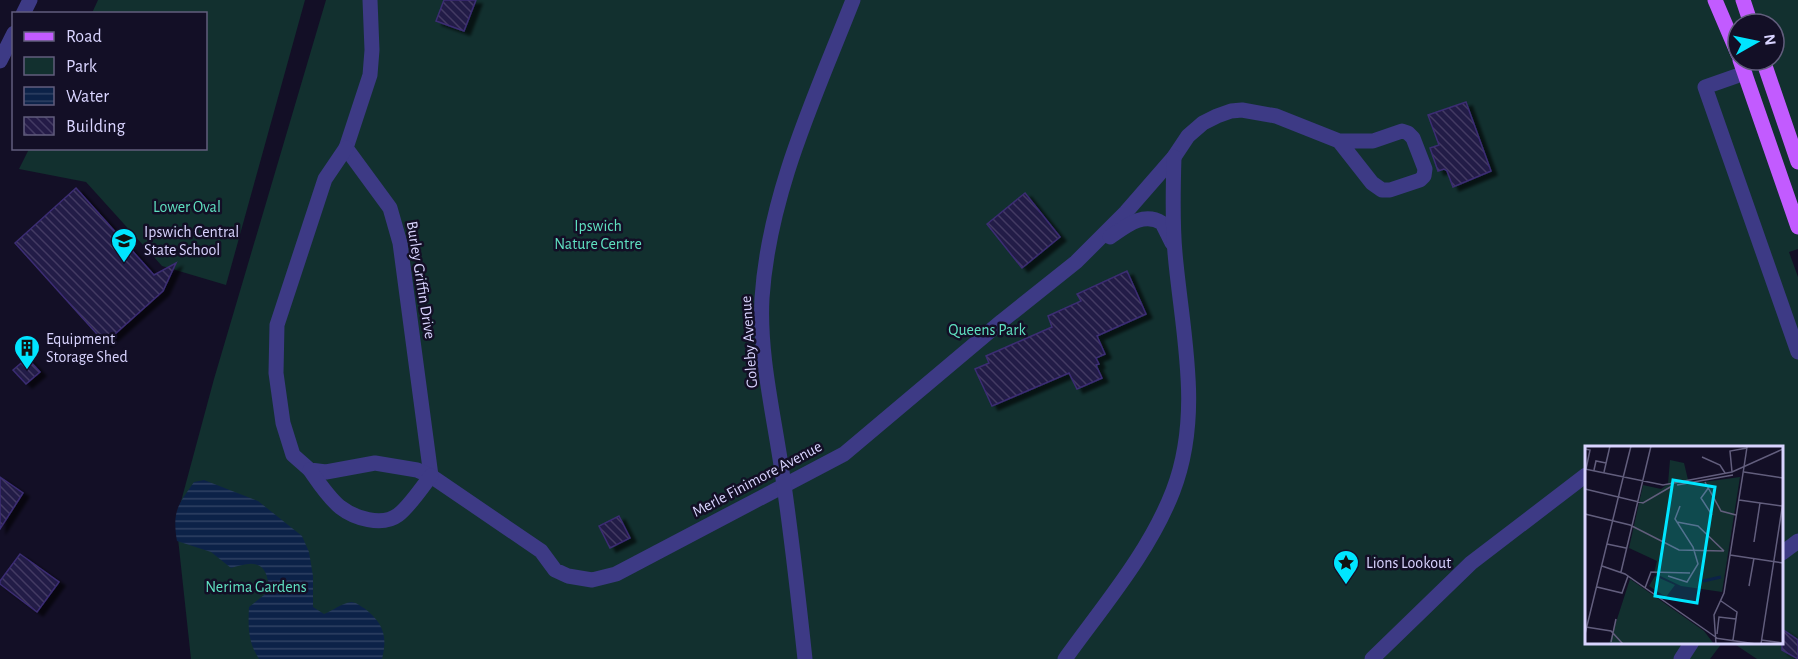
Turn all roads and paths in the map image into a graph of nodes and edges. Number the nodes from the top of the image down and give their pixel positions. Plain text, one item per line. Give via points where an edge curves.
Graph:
1 (370, 0) edge
2 (853, 0) edge
3 (1714, 0) edge
4 (1726, 27) edge
5 (12, 37) edge
6 (0, 61) edge
7 (1732, 72) edge
8 (1745, 72) edge
9 (1767, 72) edge
10 (1339, 141) junction
11 (346, 148) junction
12 (1174, 157) junction
13 (1798, 162) edge
14 (1798, 227) edge
15 (1175, 252) junction
16 (1076, 262) junction
17 (1798, 352) edge
18 (310, 470) junction
19 (431, 476) junction
20 (1585, 477) edge
21 (784, 485) junction
22 (1798, 541) edge
23 (1783, 552) edge
24 (1691, 644) edge
25 (805, 659) edge
26 (1065, 659) edge
27 (1372, 659) edge
28 (1681, 659) edge

1 - 11 street via 370,75
2 - 21 street, Goleby Avenue via 782,184 767,256 762,300 764,345
3 - 4 main road
5 - 6 street
7 - 17 street via 1706,87
8 - 14 main road
9 - 13 main road
10 - 10 street via 1373,141 1402,131 1408,133 1425,170 1424,176 1382,190
10 - 12 street via 1276,116 1231,111 1203,123
11 - 18 street via 324,178 277,325 276,373 283,423 293,455
11 - 19 street, Burley Griffin Drive via 390,208 400,243
12 - 15 street, Merle Finimore Avenue
12 - 16 street, Merle Finimore Avenue
15 - 16 street, Merle Finimore Avenue via 1162,223 1147,218 1132,223
15 - 26 street, Merle Finimore Avenue via 1190,407 1180,467 1172,492 1139,556
16 - 21 street, Merle Finimore Avenue via 844,454
18 - 19 street, Merle Finimore Avenue via 326,472 375,463
18 - 19 street via 341,507 380,521 397,516
19 - 21 street, Merle Finimore Avenue via 541,551 555,570 592,580 616,574
20 - 27 street via 1471,563
21 - 25 street, Goleby Avenue
22 - 23 street
24 - 28 street

